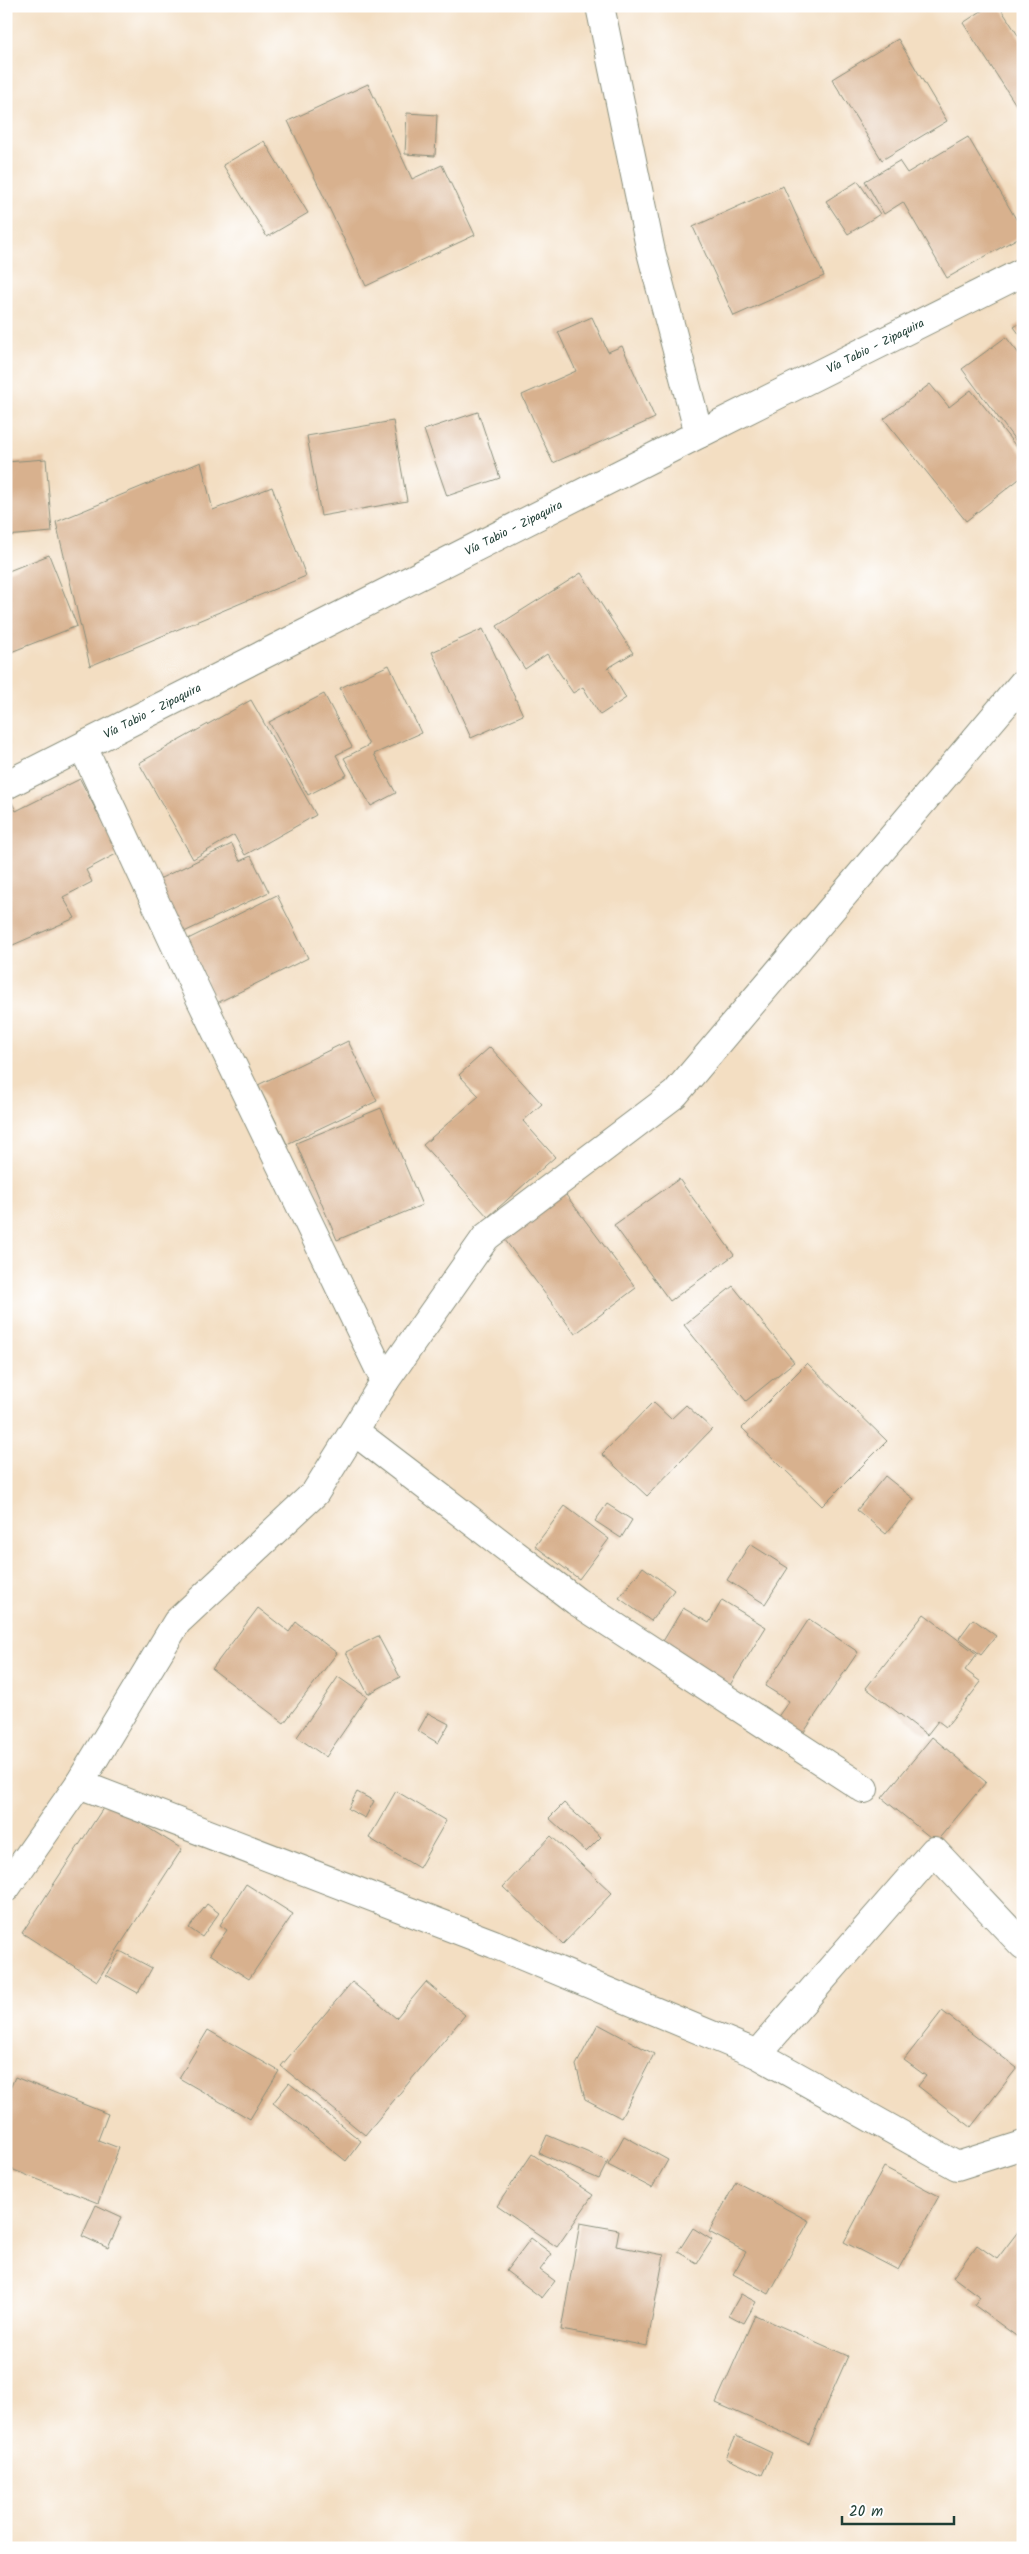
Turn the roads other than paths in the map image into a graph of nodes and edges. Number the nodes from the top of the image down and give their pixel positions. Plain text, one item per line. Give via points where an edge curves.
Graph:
1 (600, 6) edge
2 (1023, 272) edge
3 (699, 434) junction
4 (1023, 683) edge
5 (83, 747) junction
6 (6, 786) edge
7 (385, 1381) junction
8 (354, 1431) junction
9 (79, 1784) junction
10 (864, 1789) dead end
11 (6, 1888) edge
12 (1023, 1944) edge
13 (757, 2054) junction
14 (1023, 2145) edge

1 - 3 street via 651,252
2 - 3 street, Vía Tabio - Zipaquira
3 - 5 street, Vía Tabio - Zipaquira
4 - 7 street via 675,1094 486,1237
5 - 6 street, Vía Tabio - Zipaquira
5 - 7 street
7 - 8 street
8 - 9 street via 315,1493 177,1622
8 - 10 street via 576,1601
9 - 11 street
9 - 13 street via 494,1944
12 - 13 street via 934,1851
13 - 14 street via 957,2166

